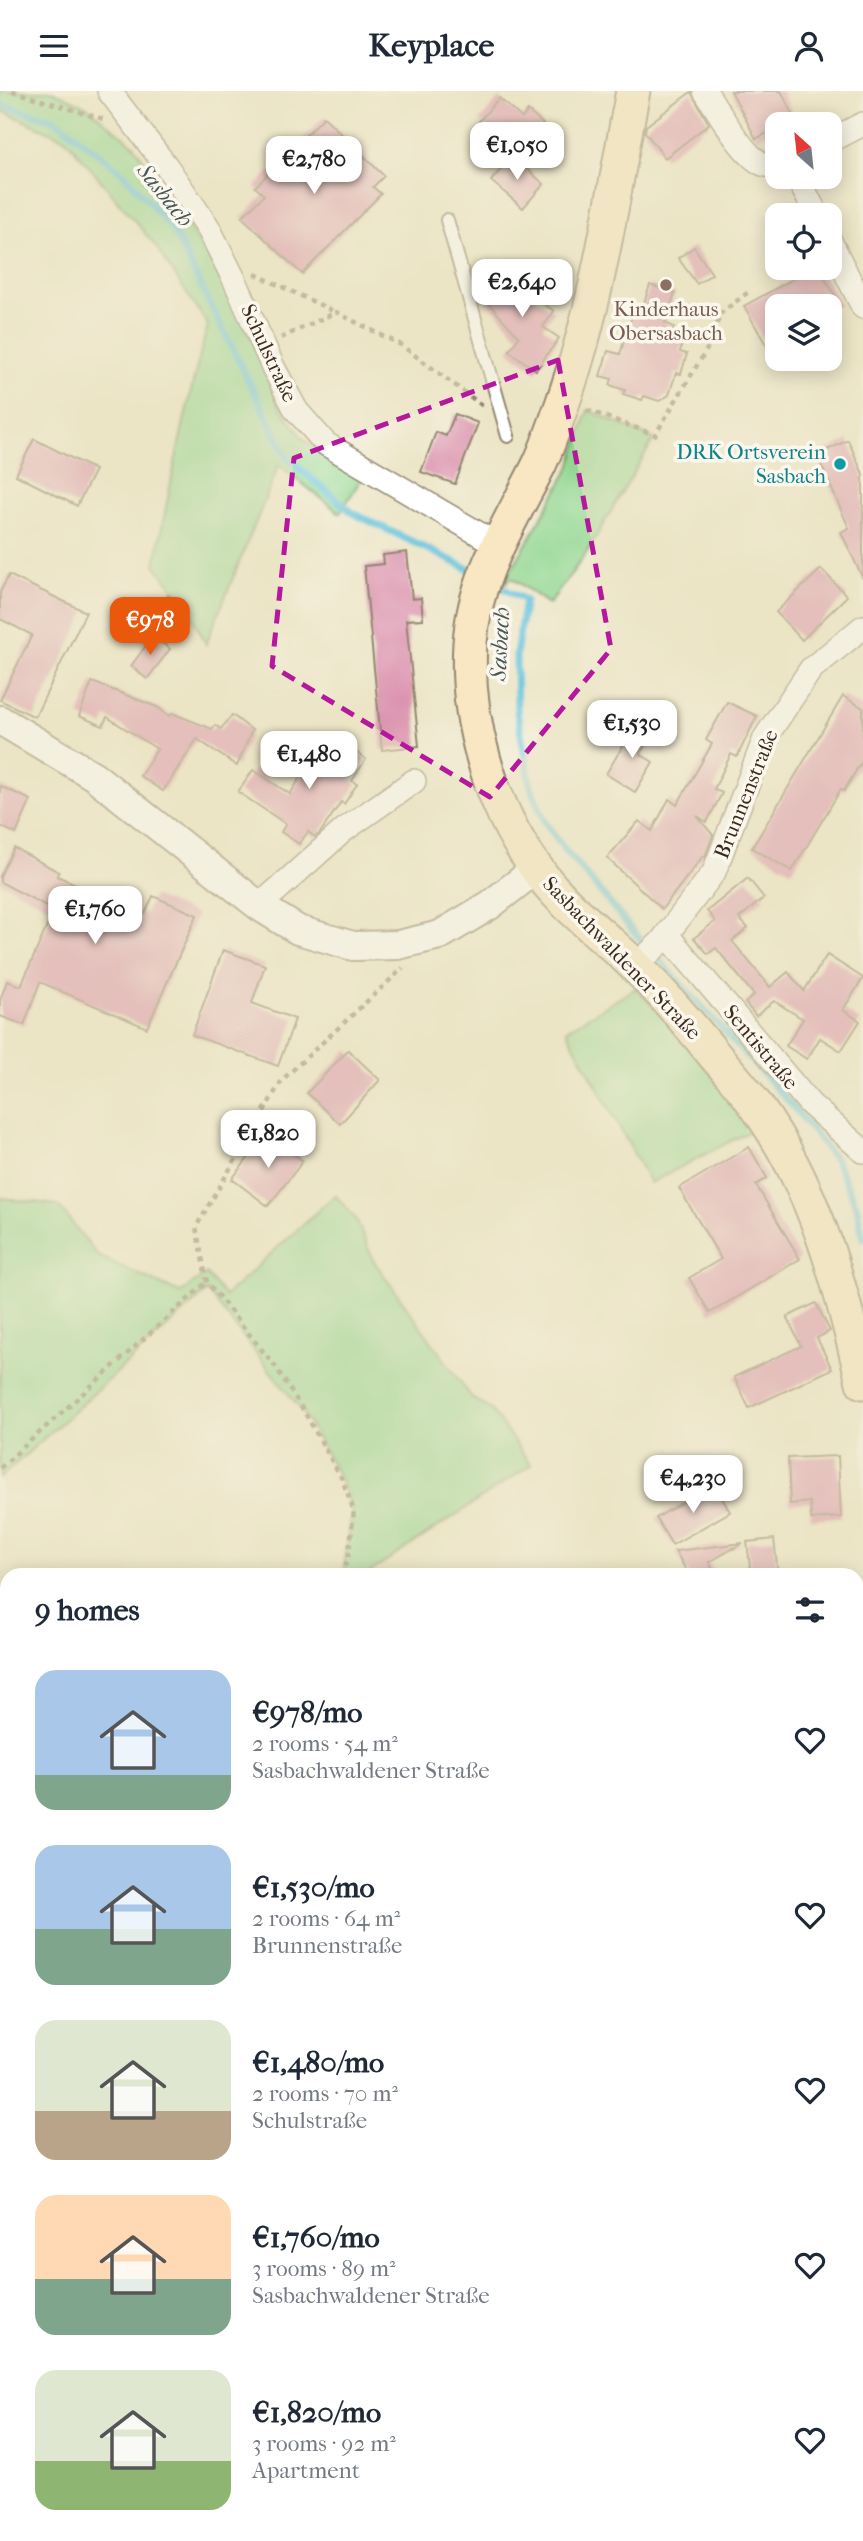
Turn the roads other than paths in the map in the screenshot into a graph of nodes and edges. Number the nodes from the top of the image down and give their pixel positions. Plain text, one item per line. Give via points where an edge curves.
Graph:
1 (109, 91) edge
2 (633, 91) edge
3 (705, 91) edge
4 (863, 124) edge
5 (842, 135) edge
6 (765, 165) edge
7 (447, 220) dead end
8 (842, 265) edge
9 (863, 307) edge
10 (508, 436) road end
11 (487, 570) junction
12 (863, 627) edge
13 (0, 720) edge
14 (414, 781) dead end
15 (536, 869) junction
16 (259, 906) junction
17 (664, 938) junction
18 (639, 963) junction
19 (863, 1151) edge
20 (863, 1382) edge

1 - 11 street, Schulstraße via 208,227 296,410 326,444
2 - 11 main road via 581,348 542,458
3 - 6 street via 740,143
4 - 5 street
7 - 10 lane
8 - 9 street
11 - 15 main road via 470,640 469,684 476,735 513,832
12 - 17 street, Brunnenstraße via 811,669 765,738 714,872
13 - 16 street, Sasbachwaldener Straße via 94,775
14 - 16 street via 344,830
15 - 16 street, Sasbachwaldener Straße via 490,905 440,935 398,945 354,946 298,930
15 - 18 main road, Sasbachwaldener Straße via 571,908
17 - 18 street, Brunnenstraße
17 - 19 street, Sentistraße via 810,1104
18 - 20 main road, Sasbachwaldener Straße via 757,1106 783,1146 810,1200 833,1265

